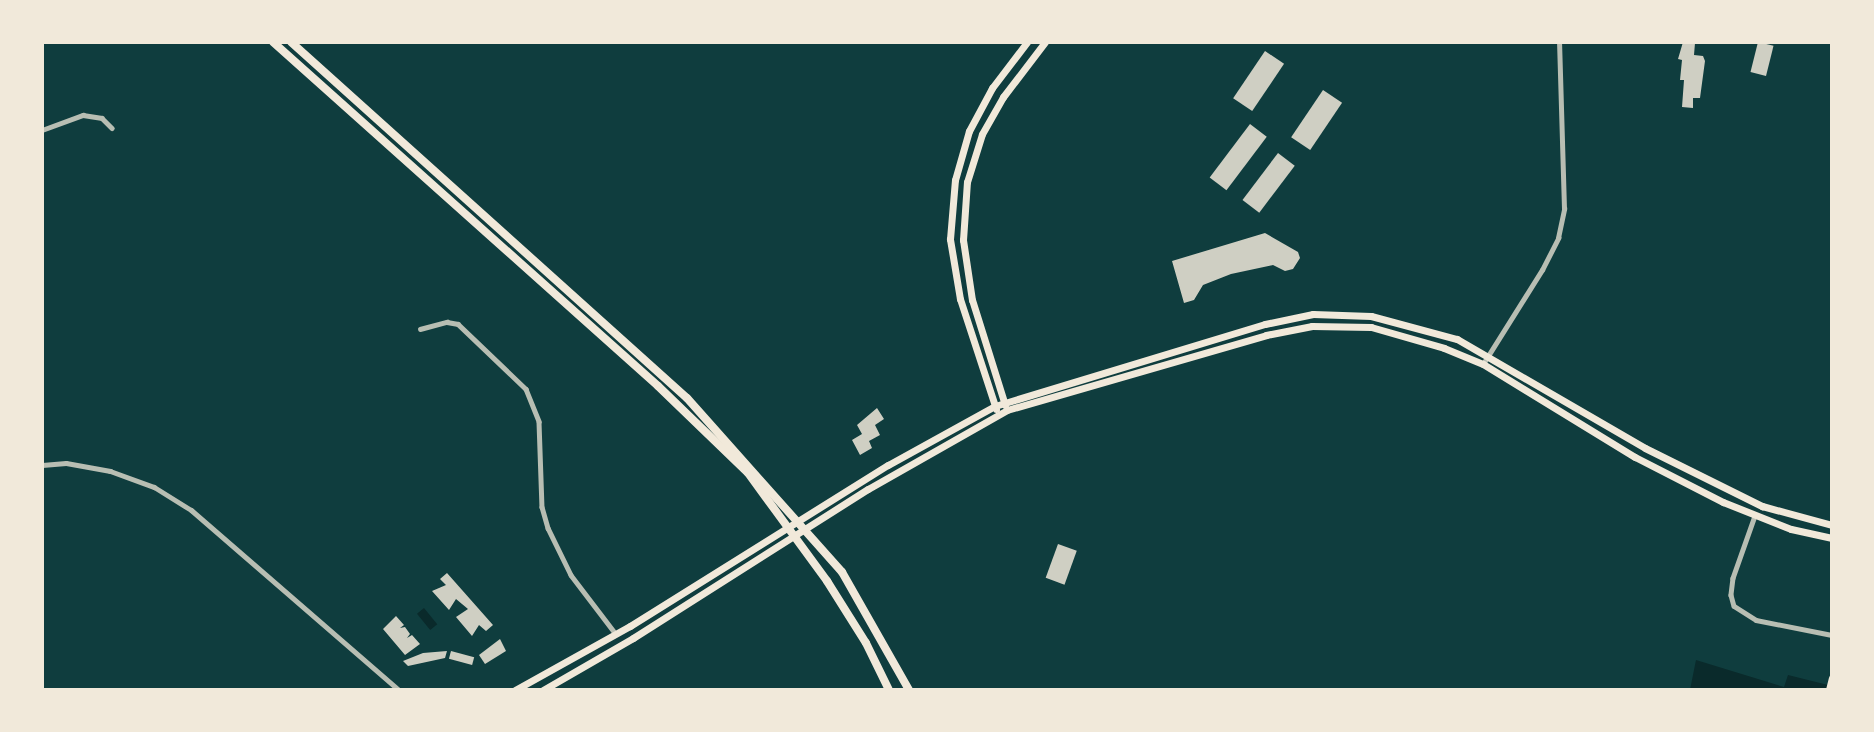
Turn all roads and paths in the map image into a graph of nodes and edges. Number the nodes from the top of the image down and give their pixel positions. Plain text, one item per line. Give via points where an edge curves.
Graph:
1 (273, 42) edge
2 (291, 42) edge
3 (1027, 42) edge
4 (1045, 42) edge
5 (1559, 42) edge
6 (112, 128) dead end
7 (42, 130) edge
8 (420, 329) dead end
9 (1489, 354) junction
10 (1482, 364) junction
11 (995, 406) junction
12 (1006, 406) junction
13 (998, 414) junction
14 (42, 465) edge
15 (1755, 516) junction
16 (1832, 525) edge
17 (1832, 538) edge
18 (616, 634) junction
19 (1832, 635) edge
20 (1832, 678) edge
21 (399, 690) edge
22 (514, 690) edge
23 (543, 690) edge
24 (889, 690) edge
25 (909, 690) edge
26 (1829, 690) edge

1 - 24 highway via 657,386 748,473 827,581 866,643
2 - 25 highway via 687,398 842,572
3 - 11 main road via 992,88 969,131 955,180 950,239 960,299
4 - 12 main road via 1003,97 982,135 967,182 963,240 972,300
5 - 9 street via 1564,209 1558,238
6 - 7 street via 102,118 83,115
8 - 18 street via 447,322 458,324 526,389 539,422 542,507 548,528 571,576
9 - 10 street
9 - 12 main road via 1457,339 1371,316 1312,314 1265,324
9 - 16 main road via 1645,448 1762,506
10 - 12 main road via 1444,348 1371,327 1312,326
10 - 15 main road via 1635,457
11 - 12 main road
11 - 13 main road
11 - 18 main road via 888,465
12 - 13 main road
13 - 23 main road via 868,489 633,638
14 - 21 street via 66,463 110,471 154,487 190,510
15 - 17 main road
15 - 19 street via 1733,578 1734,606 1756,620
18 - 22 main road
20 - 26 main road

